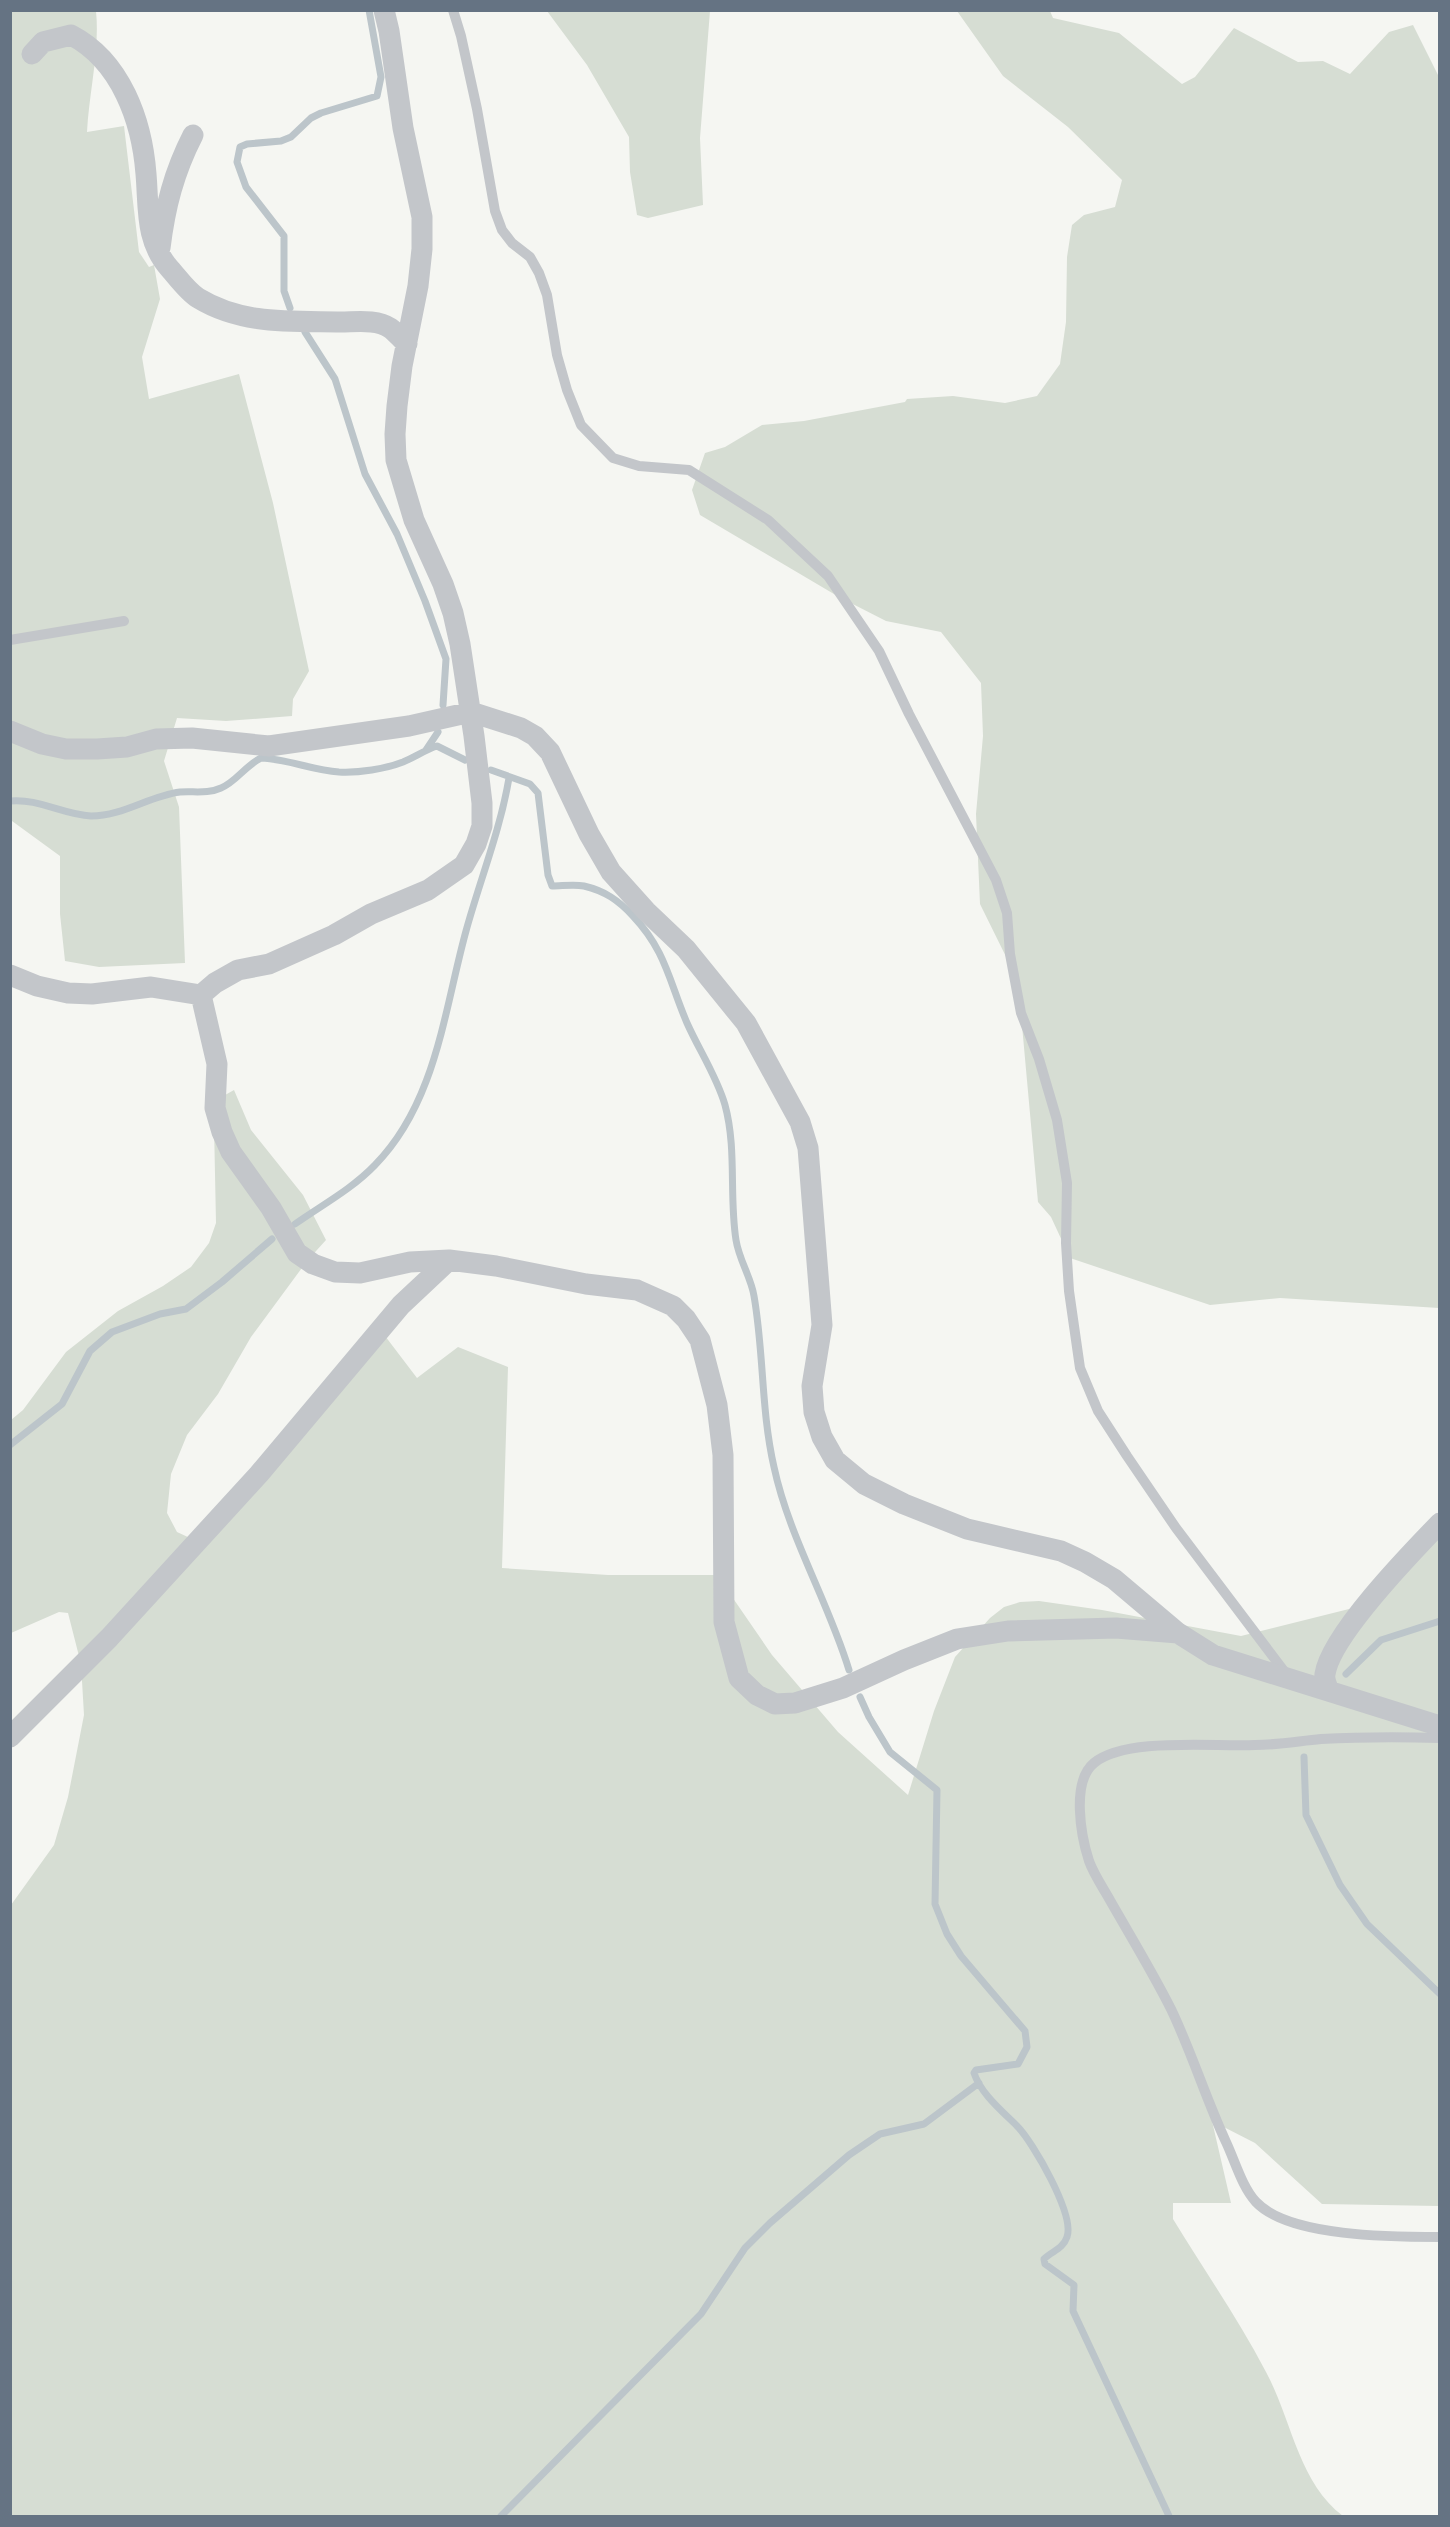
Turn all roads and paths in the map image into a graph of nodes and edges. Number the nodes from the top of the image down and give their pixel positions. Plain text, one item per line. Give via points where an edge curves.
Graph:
1 (384, 10) edge
2 (453, 10) edge
3 (32, 54) dead end
4 (193, 135) dead end
5 (159, 254) junction
6 (406, 344) junction
7 (124, 621) dead end
8 (10, 640) edge
9 (471, 712) junction
10 (10, 731) edge
11 (10, 975) edge
12 (201, 995) junction
13 (449, 1260) junction
14 (1440, 1523) edge
15 (1178, 1633) junction
16 (1291, 1680) junction
17 (1329, 1691) junction
18 (1440, 1726) edge
19 (10, 1737) edge
20 (1440, 1738) edge
21 (1440, 2237) edge

1 - 6 street via 422,217 418,286
2 - 16 lane via 477,109 495,211 502,230 530,257 539,273 560,367 581,425 613,458 639,466 689,470 768,520 828,576 879,651 996,880 1007,914 1010,954 1022,1013 1057,1120 1067,1184 1069,1290 1080,1368 1098,1411 1127,1456
3 - 5 street via 43,42 71,36 106,62 124,89 144,149 149,230
4 - 5 street via 169,190
5 - 6 street via 197,298 245,317 369,322 390,327
6 - 9 street via 397,406 396,460 414,520 453,613
7 - 8 lane
9 - 10 street via 409,726 269,746 180,738 156,739 127,747 66,749
9 - 12 street via 482,826 464,865 428,890 269,964 238,970
9 - 15 street via 521,728 550,752 611,872 729,999 800,1122 808,1148 822,1325 812,1386 814,1412 822,1437 836,1460 864,1484 904,1504 967,1528 1060,1551 1085,1562 1114,1579
11 - 12 street via 68,993 151,987
12 - 13 street via 217,1064 215,1108 222,1132 297,1253 335,1272 360,1273 410,1262
13 - 15 street via 638,1290 673,1306 686,1319 700,1340 717,1405 723,1455 724,1622 739,1678 757,1695 775,1704 795,1703 843,1689 957,1639 1008,1631 1116,1628
13 - 19 street via 401,1305 259,1473 109,1638
14 - 17 street via 1402,1562 1330,1656 1325,1676
15 - 16 street via 1214,1655
16 - 17 street
17 - 18 street
20 - 21 lane via 1145,1745 1112,1752 1092,1764 1081,1785 1080,1809 1090,1864 1171,2009 1215,2118 1256,2202 1290,2222 1322,2229 1384,2237

